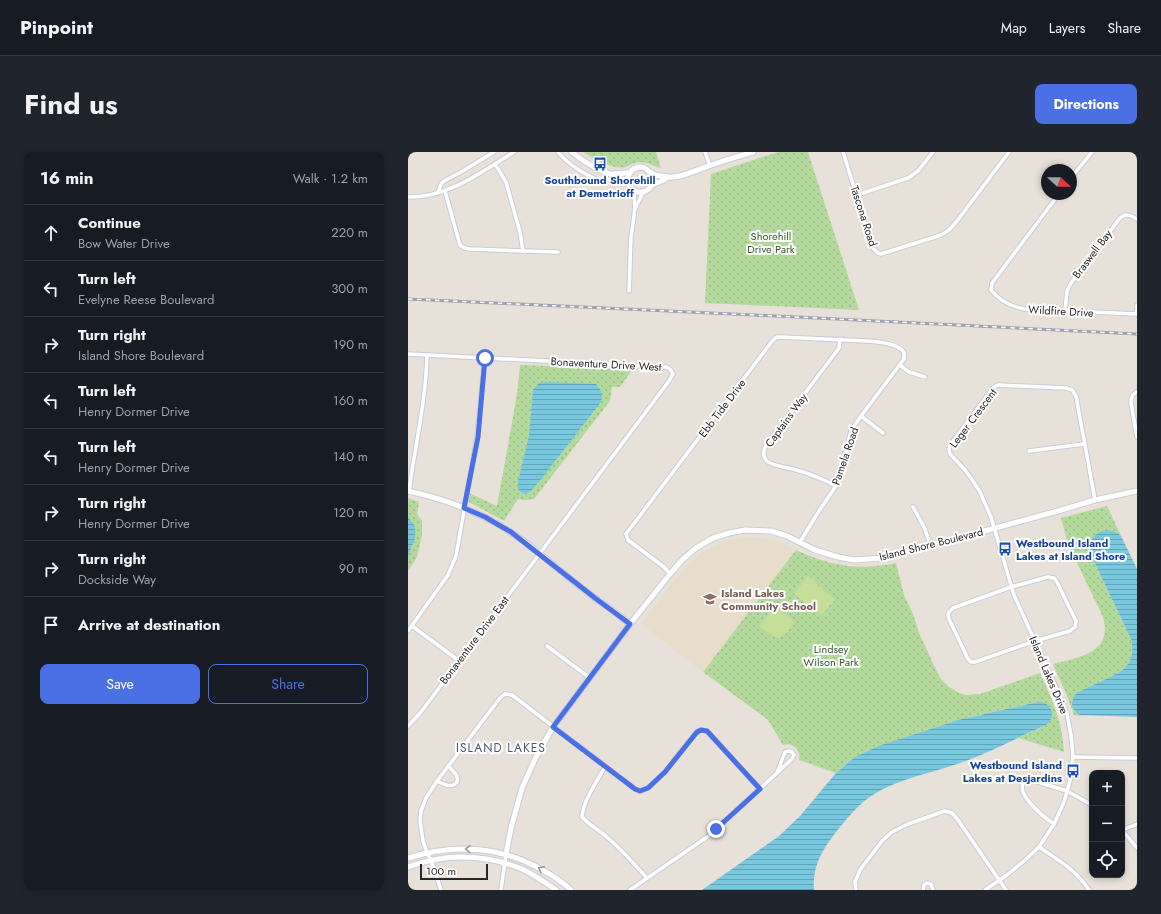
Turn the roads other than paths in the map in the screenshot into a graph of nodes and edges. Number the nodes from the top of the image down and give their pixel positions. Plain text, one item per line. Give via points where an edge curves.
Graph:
1 (494, 152) edge
2 (514, 152) edge
3 (558, 152) edge
4 (572, 152) edge
5 (705, 152) edge
6 (753, 152) edge
7 (843, 152) edge
8 (932, 152) edge
9 (1092, 152) edge
10 (1008, 153) edge
11 (495, 164) junction
12 (710, 166) junction
13 (1077, 171) edge
14 (630, 172) junction
15 (652, 173) junction
16 (613, 174) junction
17 (668, 177) junction
18 (628, 182) junction
19 (652, 185) junction
20 (633, 190) junction
21 (445, 191) junction
22 (438, 192) junction
23 (643, 192) junction
24 (857, 195) junction
25 (408, 197) edge
26 (1054, 200) edge
27 (635, 209) junction
28 (1137, 219) edge
29 (523, 251) junction
30 (558, 252) dead end
31 (629, 291) dead end
32 (1137, 305) edge
33 (1065, 311) junction
34 (1137, 314) edge
35 (840, 339) junction
36 (904, 352) joint
37 (408, 354) edge
38 (427, 355) junction
39 (485, 358) junction
40 (900, 365) junction
41 (925, 378) dead end
42 (1137, 392) edge
43 (861, 416) junction
44 (883, 433) dead end
45 (1137, 437) edge
46 (1084, 444) junction
47 (1029, 450) dead end
48 (836, 486) junction
49 (408, 491) edge
50 (1137, 491) edge
51 (1095, 500) junction
52 (913, 507) dead end
53 (464, 508) junction
54 (995, 528) junction
55 (800, 542) junction
56 (931, 546) junction
57 (539, 553) junction
58 (670, 574) junction
59 (1011, 587) junction
60 (630, 624) junction
61 (412, 626) junction
62 (408, 631) edge
63 (1035, 641) junction
64 (547, 646) dead end
65 (458, 660) junction
66 (590, 678) junction
67 (408, 726) edge
68 (553, 727) junction
69 (1073, 757) junction
70 (1137, 758) edge
71 (448, 766) junction
72 (605, 767) junction
73 (777, 773) junction
74 (437, 780) junction
75 (760, 789) junction
76 (1067, 791) junction
77 (1089, 803) edge
78 (1054, 824) junction
79 (1137, 824) edge
80 (1125, 829) edge
81 (1125, 834) edge
82 (1039, 847) junction
83 (1137, 848) edge
84 (427, 853) junction
85 (506, 854) junction
86 (408, 858) edge
87 (431, 860) junction
88 (505, 863) junction
89 (408, 867) edge
90 (647, 878) junction
91 (1000, 880) junction
92 (441, 890) edge
93 (501, 890) edge
94 (556, 890) edge
95 (571, 890) edge
96 (630, 890) edge
97 (856, 890) edge
98 (923, 890) edge
99 (933, 890) edge
100 (985, 890) edge
101 (1006, 890) edge
102 (1089, 890) edge

1 - 22 street via 444,181
2 - 11 street
3 - 16 street via 577,168 602,182 610,179
4 - 16 street via 592,166
5 - 12 street
6 - 12 street
7 - 24 street, Tascona Road
8 - 24 street via 918,171 908,178
9 - 13 street
10 - 24 street, Tascona Road via 949,230 941,235 886,252 878,253 874,248
11 - 21 street
11 - 29 street via 506,182
12 - 17 street
14 - 15 street via 640,167
14 - 16 street
14 - 18 street
15 - 17 street
15 - 19 street
16 - 18 street
17 - 19 street
18 - 20 street
19 - 23 street
20 - 23 street
20 - 27 street
21 - 22 street
21 - 29 street via 460,245 470,249
22 - 25 street
23 - 27 street
26 - 33 street, Wildfire Drive via 992,283 991,290 1014,307
27 - 31 street
28 - 33 street, Braswell Bay via 1127,214 1120,218 1071,283 1067,291
29 - 30 street
32 - 34 street
33 - 34 street, Wildfire Drive
35 - 36 street, Ebb Tide Drive via 883,343 898,347
35 - 48 street, Captains Way via 840,348 768,442 764,451 766,460 772,464 808,473
35 - 58 street, Ebb Tide Drive via 777,337 773,340 629,529 626,534 628,540
36 - 40 street, Pamela Road via 904,359
37 - 38 street, Bonaventure Drive West
38 - 39 street, Bonaventure Drive West
38 - 49 street via 424,401
39 - 53 street via 478,437
39 - 57 street, Bonaventure Drive West via 666,367 673,374
40 - 41 street via 909,372
40 - 43 street, Pamela Road
42 - 45 street via 1133,394 1131,403
43 - 44 street
43 - 48 street, Pamela Road via 851,431
46 - 47 street
46 - 51 street, Leger Crescent
46 - 54 street, Leger Crescent via 1076,396 1072,390 1001,385 994,388 949,449 950,454 978,489
48 - 55 street, Pamela Road
49 - 53 street
50 - 51 street, Island Shore Boulevard
51 - 54 street, Island Shore Boulevard
52 - 56 street via 924,526
53 - 57 street via 511,532
53 - 61 street via 456,556 448,576
54 - 56 street, Island Shore Boulevard
54 - 59 street, Island Lakes Drive
55 - 56 street, Island Shore Boulevard via 824,554 854,560 884,558
55 - 58 street, Island Shore Boulevard via 771,531 729,532 696,548
57 - 60 street
57 - 65 street, Bonaventure Drive East
58 - 60 street, Island Shore Boulevard
59 - 63 street, Island Lakes Drive
59 - 63 street via 1048,577 1054,578 1076,621 1075,627 1070,631
59 - 63 street via 953,608 949,612 949,619 971,662
60 - 66 street, Island Shore Boulevard
61 - 62 street
61 - 65 street
63 - 69 street, Island Lakes Drive via 1067,714
64 - 66 street
65 - 67 street, Bonaventure Drive East
66 - 68 street, Island Shore Boulevard
68 - 71 street via 512,695 503,695
68 - 72 street
68 - 85 street, Island Shore Boulevard via 522,788
69 - 70 street
69 - 76 street, Island Lakes Drive
71 - 74 street
71 - 74 street via 458,778 456,783 450,786
72 - 75 street via 635,789 644,790 665,772 694,735 704,730
72 - 90 street via 590,793 582,817 623,851
73 - 73 street via 792,759 792,752 786,752
73 - 75 street
74 - 84 street via 421,811 421,829
75 - 90 street via 710,835
76 - 77 street
76 - 78 street, Island Lakes Drive
76 - 78 street via 1028,779 1022,785 1022,791 1033,806
78 - 82 street, Island Lakes Drive
79 - 80 street
81 - 83 street
82 - 91 street, Island Lakes Drive
82 - 102 street via 1073,870
85 -> 84 street via 458,848
84 - 86 street
84 - 87 street
85 - 88 street, Island Shore Boulevard
95 -> 85 street via 550,874
87 - 88 street via 461,856
87 - 89 street
87 - 92 street
88 - 93 street, Island Shore Boulevard
88 - 94 street via 542,880
90 - 96 street
91 - 97 street via 952,813 945,811 908,824 886,837 860,870 855,882
91 - 100 street, Island Lakes Drive
91 - 101 street
98 - 99 street via 927,883 931,884

